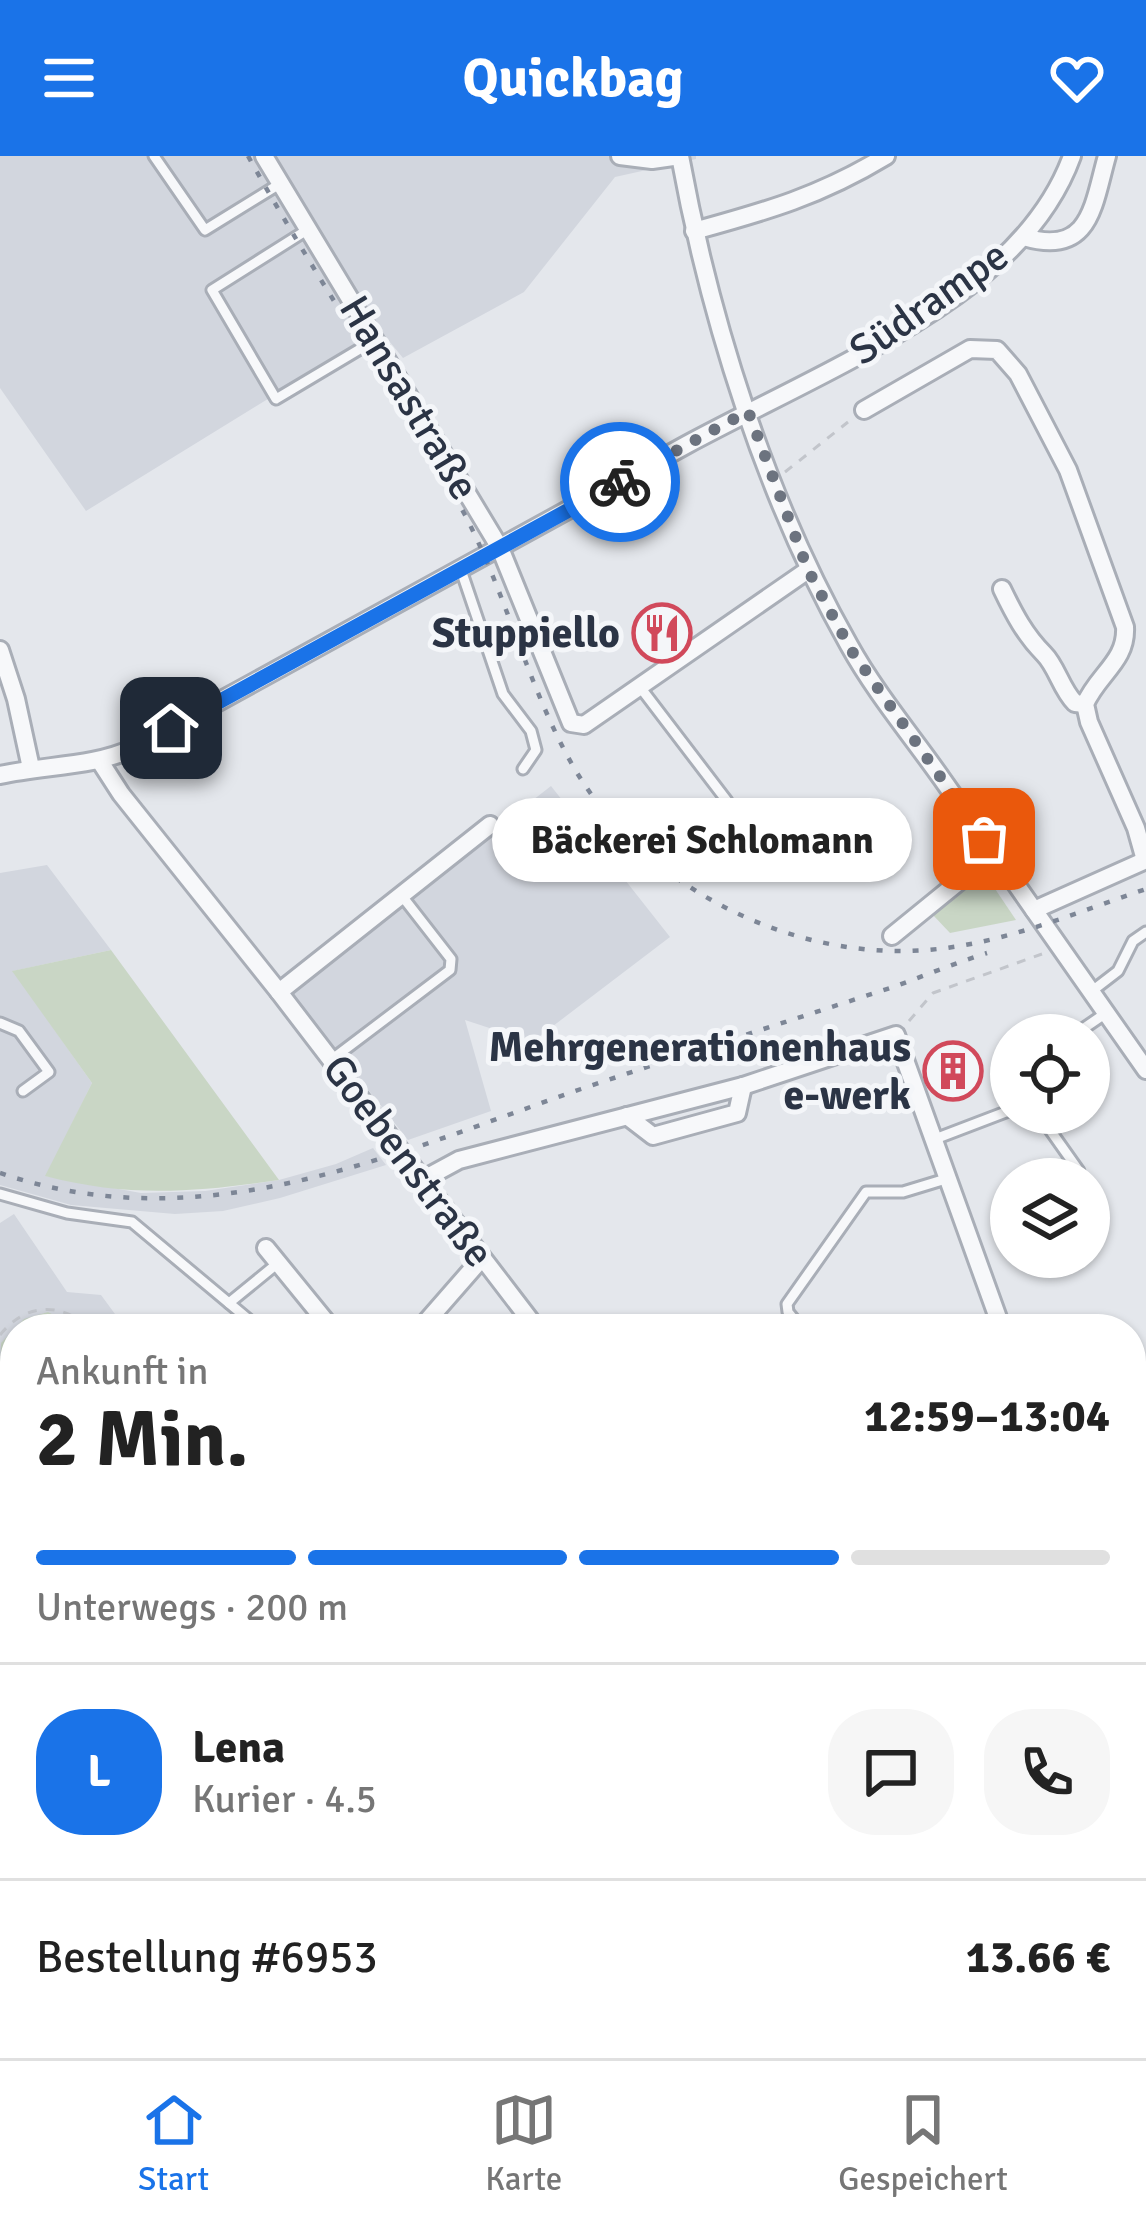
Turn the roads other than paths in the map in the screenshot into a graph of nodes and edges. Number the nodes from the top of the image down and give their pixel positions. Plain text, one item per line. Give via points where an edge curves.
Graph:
1 (154, 156) edge
2 (264, 156) edge
3 (620, 156) edge
4 (886, 156) edge
5 (1072, 156) edge
6 (1107, 156) edge
7 (278, 184) junction
8 (307, 230) junction
9 (694, 231) junction
10 (1024, 237) junction
11 (375, 340) junction
12 (864, 410) road end
13 (748, 411) junction
14 (500, 548) junction
15 (461, 570) junction
16 (808, 570) junction
17 (1002, 589) dead end
18 (0, 650) edge
19 (640, 687) junction
20 (1085, 704) junction
21 (101, 763) junction
22 (31, 769) junction
23 (523, 769) dead end
24 (0, 775) edge
25 (727, 801) dead end
26 (490, 825) dead end
27 (994, 853) junction
28 (1146, 860) edge
29 (402, 895) junction
30 (1034, 910) junction
31 (1146, 932) edge
32 (892, 936) dead end
33 (1091, 991) junction
34 (279, 992) junction
35 (1106, 1012) junction
36 (1103, 1014) edge
37 (0, 1023) edge
38 (331, 1060) junction
39 (1146, 1070) edge
40 (23, 1091) dead end
41 (990, 1118) edge
42 (934, 1139) junction
43 (949, 1178) junction
44 (422, 1180) junction
45 (0, 1194) edge
46 (266, 1248) dead end
47 (482, 1258) junction
48 (278, 1263) junction
49 (229, 1303) junction
50 (242, 1314) edge
51 (320, 1314) edge
52 (432, 1314) edge
53 (525, 1314) edge
54 (790, 1314) edge
55 (997, 1314) edge

1 - 7 lane via 205,230
2 - 7 street, Hansastraße
3 - 9 street via 680,156
4 - 9 street via 793,204
5 - 10 street, Südrampe
6 - 10 street via 1087,224 1045,243
7 - 8 street, Hansastraße
8 - 11 street, Hansastraße
8 - 11 lane via 212,290 276,399
9 - 13 street
10 - 13 street, Südrampe via 884,343
11 - 14 street, Hansastraße
12 - 20 street via 970,349 997,350 1018,374 1068,470 1125,627 1124,652
13 - 14 street, Südrampe
13 - 16 street
14 - 15 street, Südrampe
14 - 19 street, Hansastraße via 566,718 584,725
15 - 21 street, Südrampe
15 - 23 lane via 503,694 531,731 536,750
16 - 19 street
16 - 27 street via 851,650
17 - 20 street via 1066,694
18 - 22 street
19 - 25 lane
20 - 28 street
21 - 22 street
21 - 34 street, Goebenstraße
22 - 24 street
26 - 29 street
27 - 30 street
27 - 32 street
28 - 30 street
29 - 34 street
29 - 38 lane via 452,965
30 - 33 street
31 - 33 lane via 1118,971
33 - 35 street
34 - 38 street, Goebenstraße
35 - 36 lane
35 - 39 street
37 - 40 lane via 19,1031 49,1072
38 - 44 street, Goebenstraße
41 - 42 lane
42 - 43 street
42 - 44 street via 896,1035 743,1086 459,1160
43 - 54 lane via 903,1192 866,1192 787,1304
43 - 55 street
44 - 47 street, Goebenstraße
45 - 49 lane via 132,1222
46 - 48 street
47 - 52 street
47 - 53 street, Goebenstraße
48 - 49 lane
48 - 51 street
49 - 50 lane

